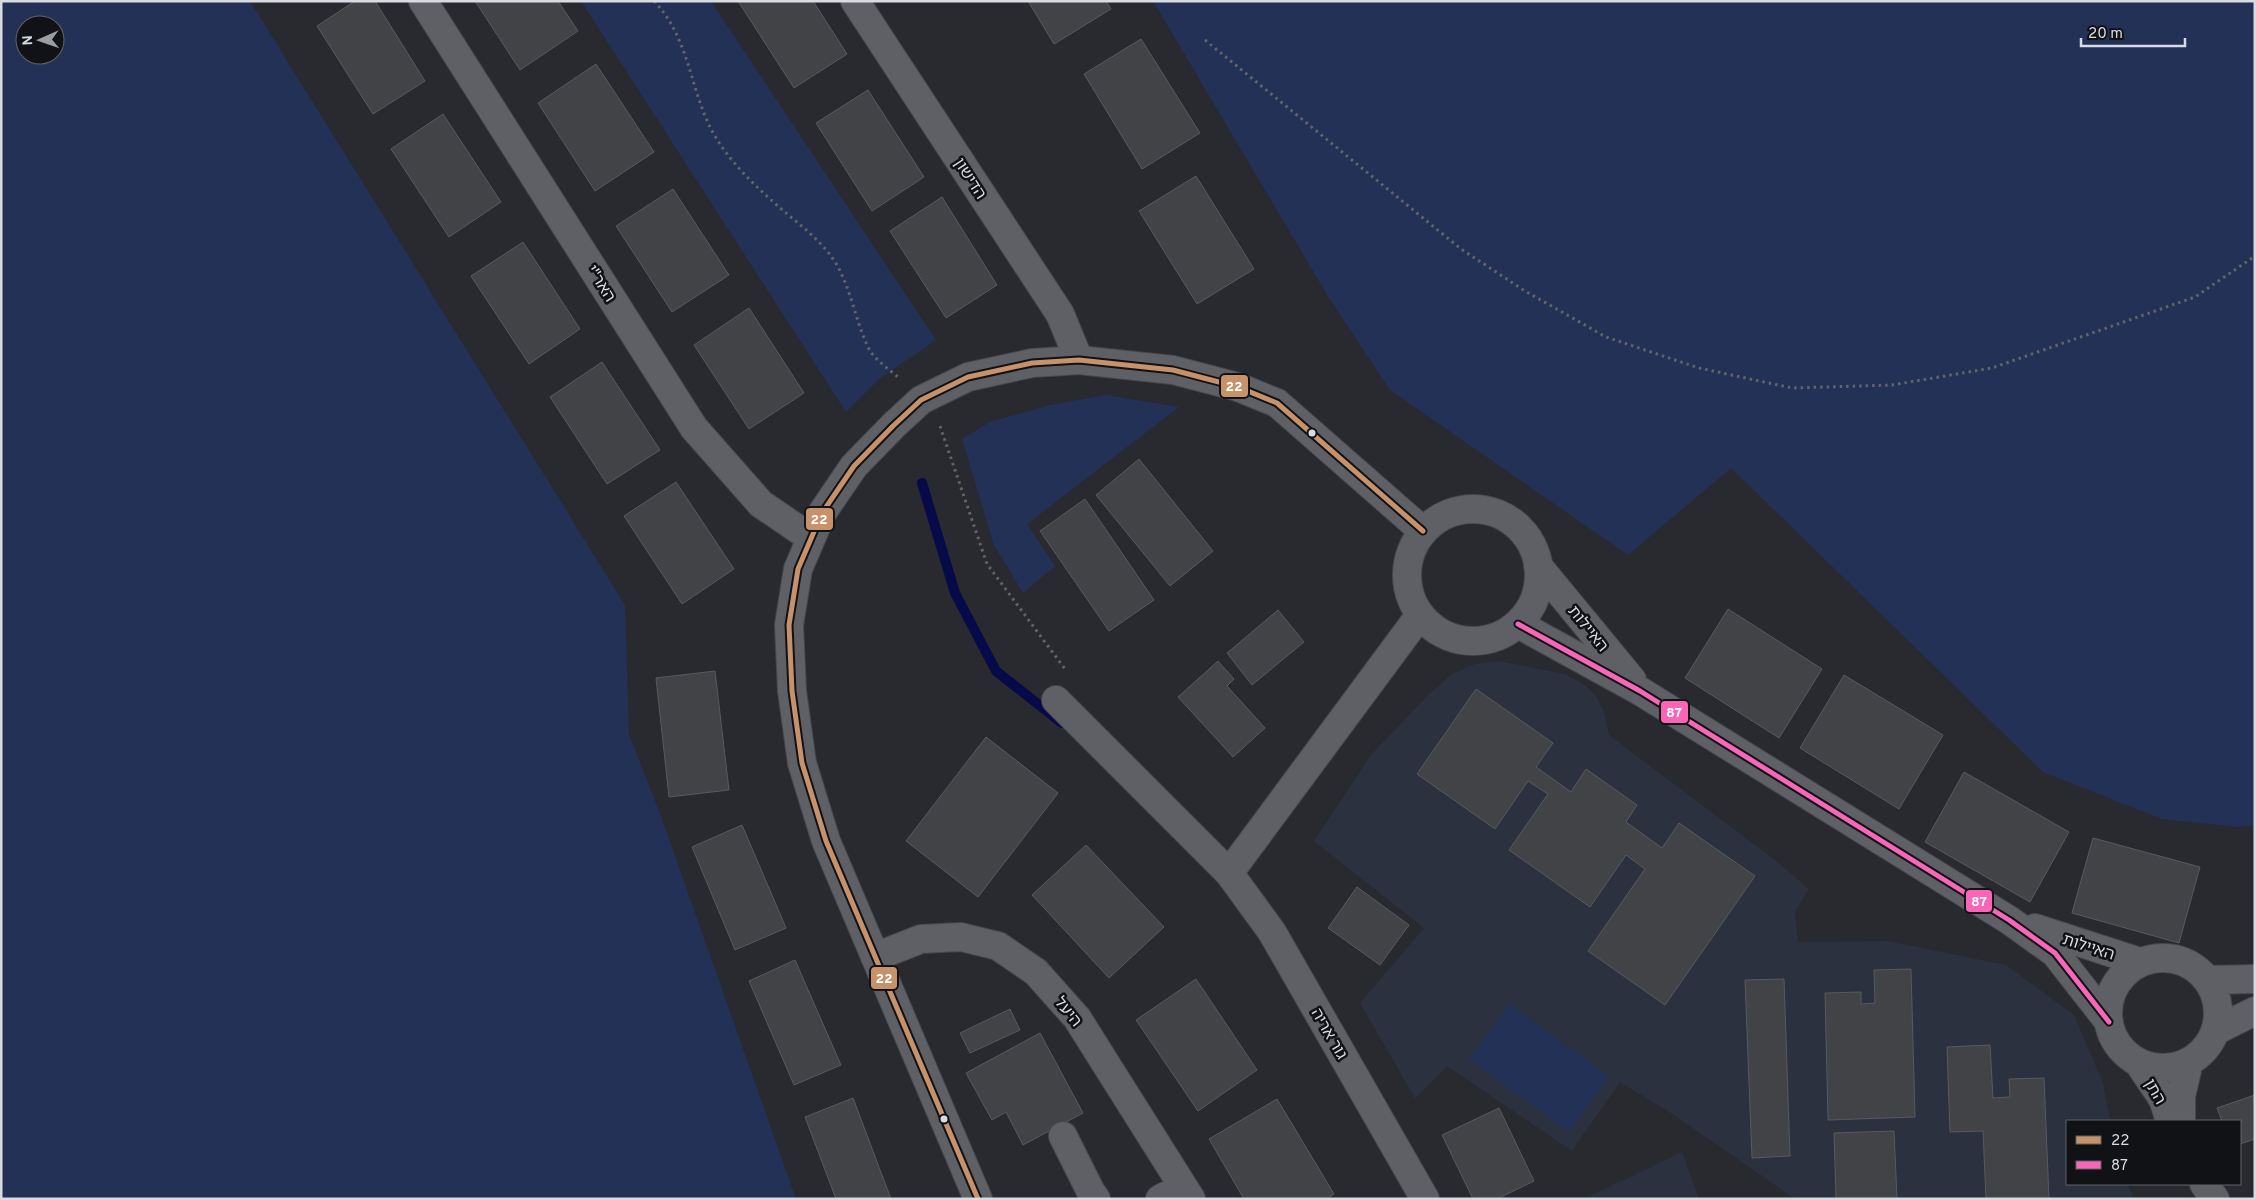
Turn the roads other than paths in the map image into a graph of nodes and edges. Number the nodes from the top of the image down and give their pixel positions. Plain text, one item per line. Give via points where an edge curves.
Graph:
1 (423, 1) edge
2 (856, 1) edge
3 (1079, 360) junction
4 (1423, 531) junction
5 (811, 538) junction
6 (1538, 566) junction
7 (1420, 615) junction
8 (1518, 624) junction
9 (1640, 691) junction
10 (1056, 700) road end
11 (1229, 873) junction
12 (2010, 920) junction
13 (875, 957) junction
14 (2140, 962) junction
15 (2255, 979) edge
16 (2208, 980) junction
17 (2255, 1011) edge
18 (2109, 1022) junction
19 (2217, 1030) junction
20 (2138, 1062) junction
21 (2189, 1062) junction
22 (2170, 1120) edge
23 (2181, 1120) edge
24 (1064, 1136) dead end
25 (2205, 1185) edge
26 (1178, 1195) edge
27 (978, 1199) edge
28 (1096, 1199) edge
29 (1425, 1199) edge
30 (2215, 1199) edge

1 - 5 street, האר"י via 694,428 761,504
2 - 3 street, הדישון via 1060,314
3 - 4 street via 1173,370 1238,387 1277,403
3 - 5 street via 1032,364 968,377 925,398 854,466 822,513
4 - 6 street via 1440,517 1462,509 1482,509 1503,515 1520,528 1532,546
4 - 7 street via 1412,550 1407,572 1410,595
5 - 13 street via 798,569 789,625 792,691 802,763 826,841
6 - 8 street via 1538,587
6 - 9 street, האיילות
7 - 8 street via 1436,630 1457,639 1480,641 1500,635
7 - 11 street
8 - 9 street, האיילות
9 - 12 street, האיילות
10 - 11 street, גור אריה
11 - 29 street, גור אריה via 1272,932
12 - 14 street, האיילות
12 - 18 street, האיילות via 2055,953
13 - 26 street, היעל via 921,939 960,937 998,946 1036,972 1077,1018
13 - 27 street
14 - 16 street via 2158,958 2177,959 2194,967
14 - 18 street via 2124,974 2114,988 2109,1004
15 - 16 street
16 - 19 street via 2216,998
17 - 19 street
18 - 20 street via 2114,1038
19 - 21 street via 2202,1052
20 - 21 street via 2155,1067
20 - 22 street, התן via 2163,1099
21 - 23 street, התן via 2181,1096
24 - 28 street
25 - 30 street

